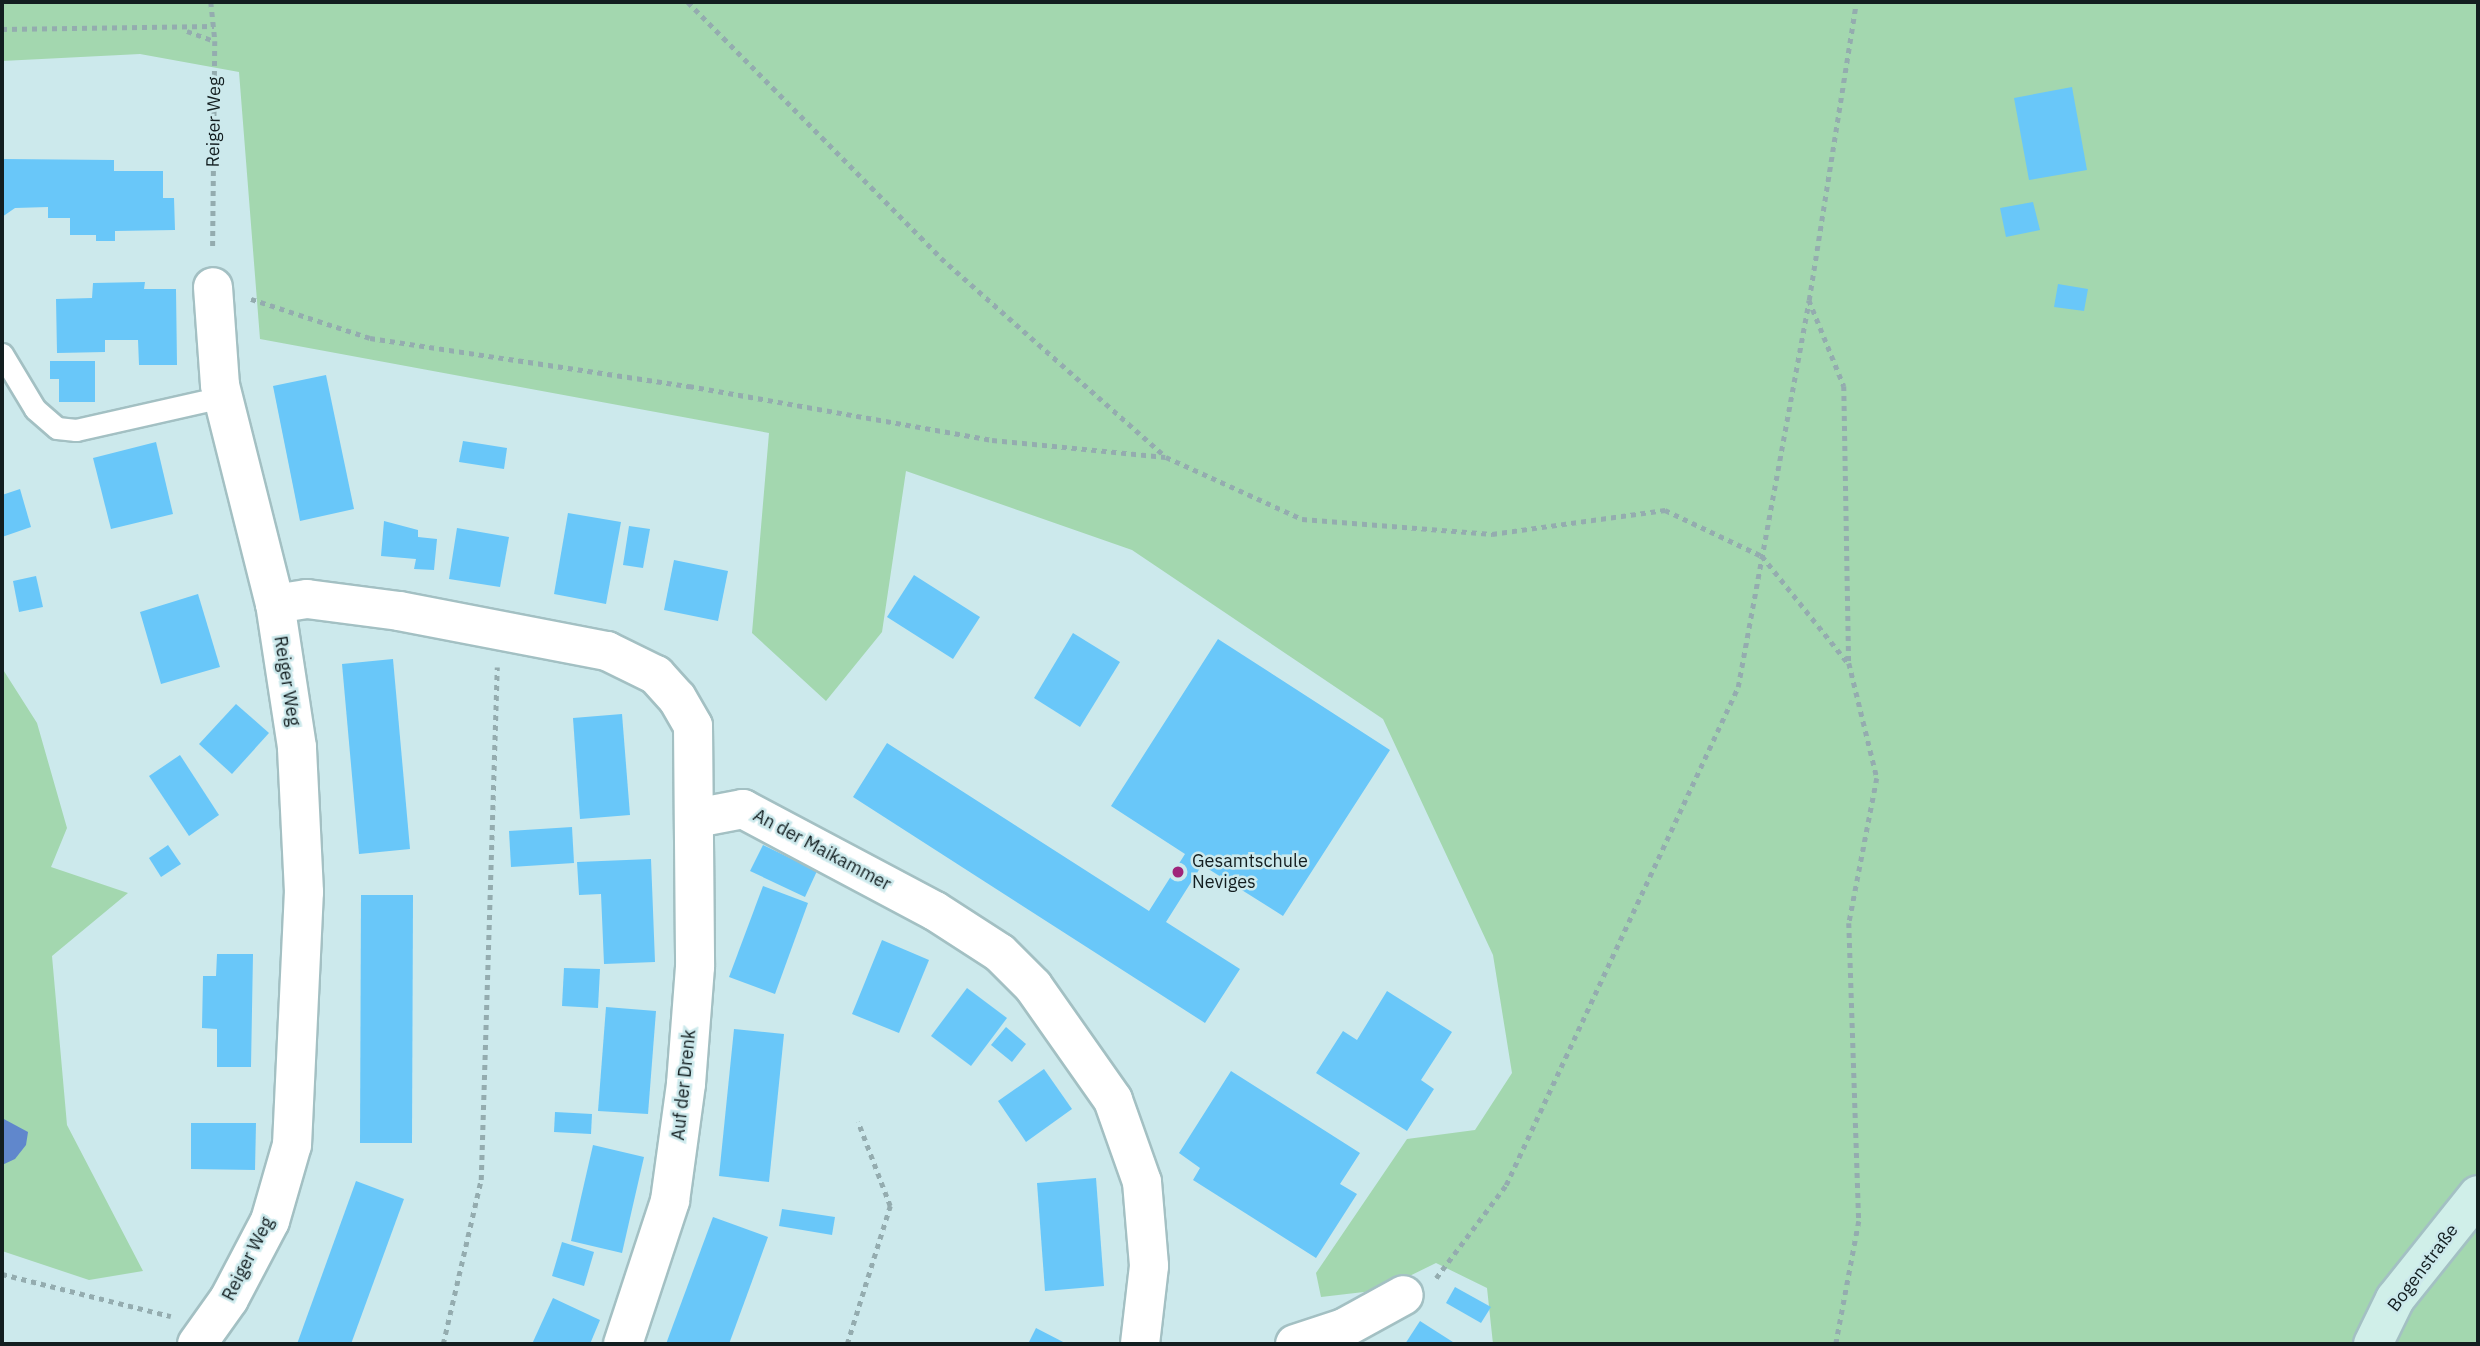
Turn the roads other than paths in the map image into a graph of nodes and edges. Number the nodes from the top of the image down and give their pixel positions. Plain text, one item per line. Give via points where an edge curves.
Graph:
1 (213, 287) road end
2 (2, 354) edge
3 (223, 397) junction
4 (275, 604) junction
5 (696, 818) junction
6 (2478, 1195) edge
7 (1404, 1295) road end
8 (205, 1334) edge
9 (623, 1344) edge
10 (1140, 1344) edge
11 (1295, 1344) edge
12 (2373, 1344) edge

1 - 3 street, Reiger Weg
2 - 3 lane via 35,409 57,428 76,430
3 - 4 street, Reiger Weg
4 - 5 street via 307,598 498,630 607,652 656,675 693,726
4 - 8 street, Reiger Weg via 297,747 304,892 292,1145 270,1221
5 - 9 street, Auf der Drenk via 695,967 670,1201
5 - 10 street, An der Maikammer via 743,809 935,911 1000,953 1033,985 1114,1100 1142,1182 1149,1266
6 - 12 main road, Bogenstraße via 2395,1299
7 - 11 street via 1344,1328

